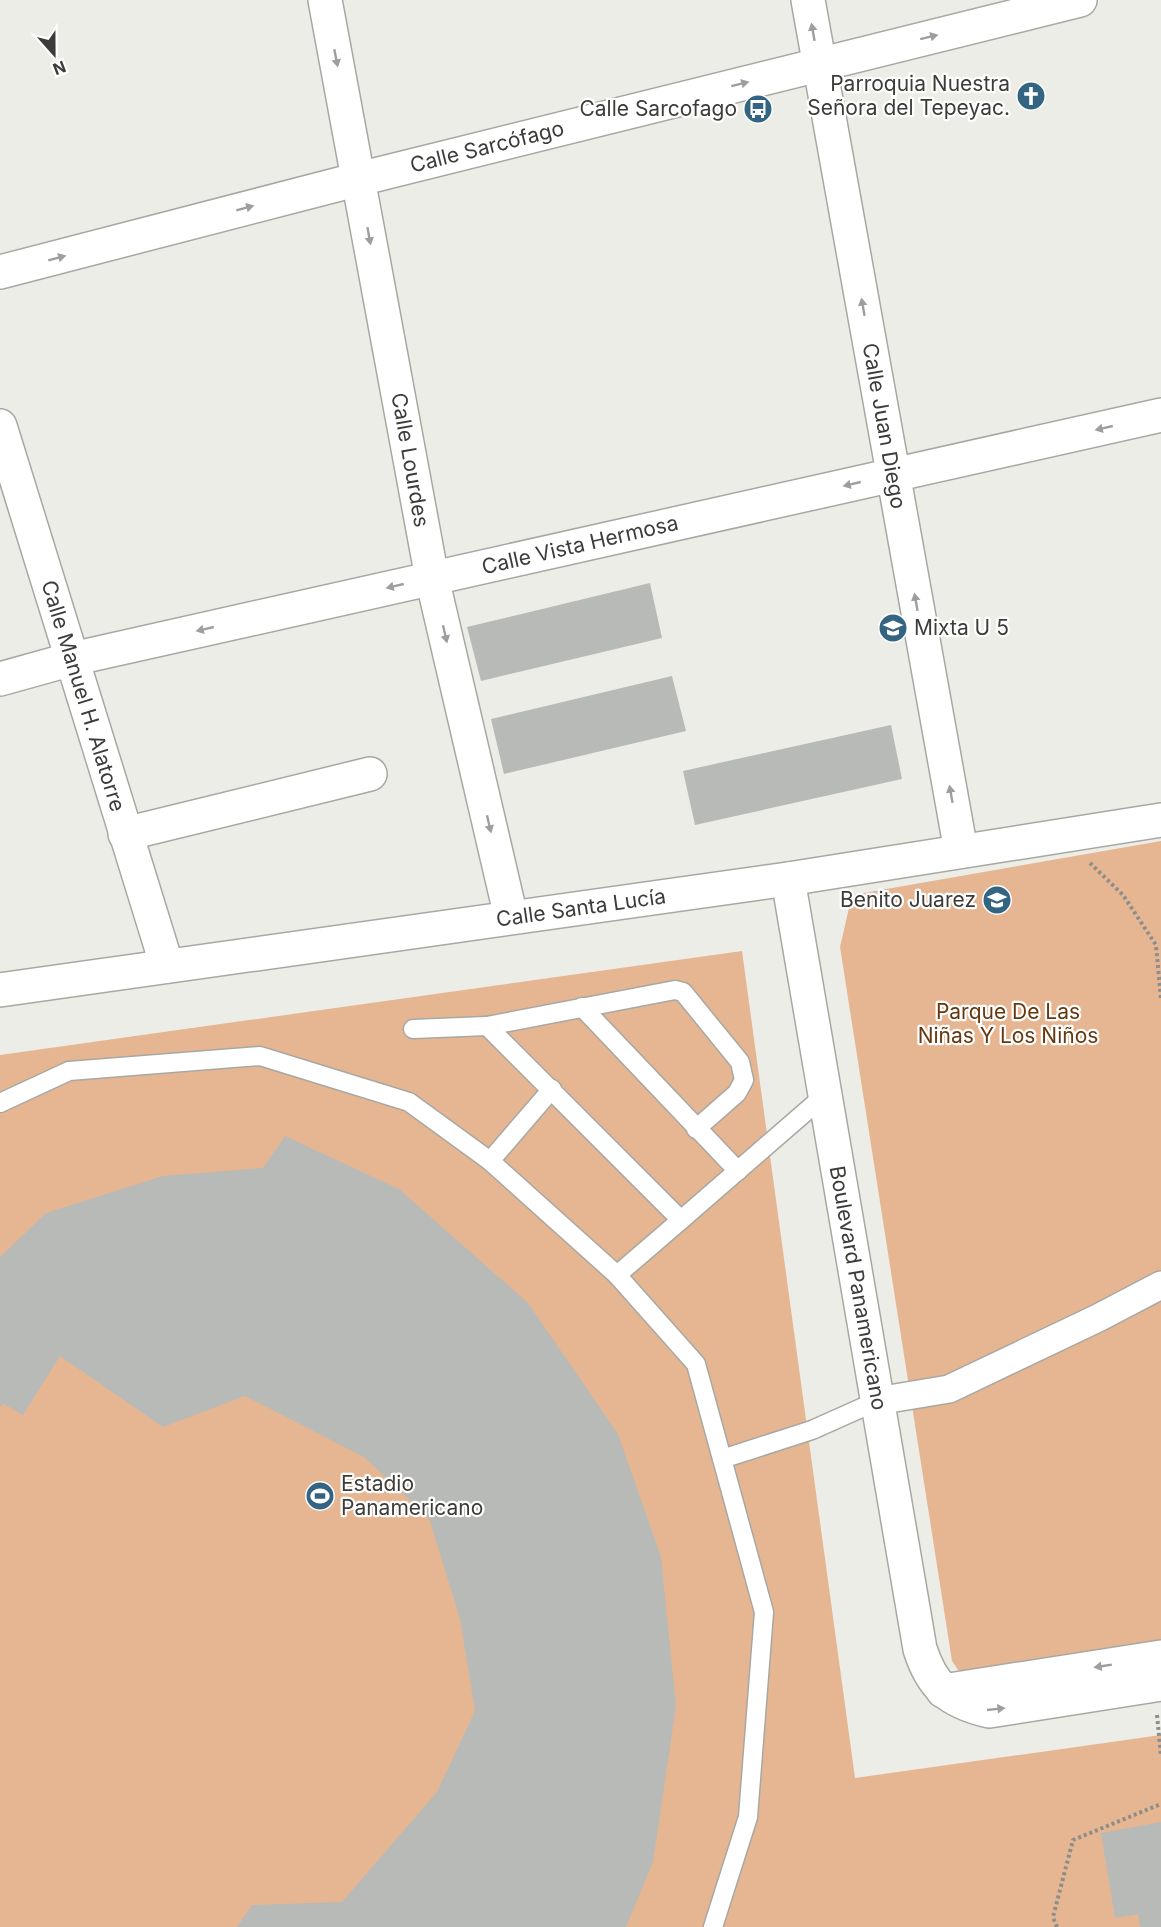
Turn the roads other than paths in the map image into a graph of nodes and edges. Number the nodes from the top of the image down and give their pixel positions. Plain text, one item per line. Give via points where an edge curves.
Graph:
1 (325, 0) edge
2 (808, 0) edge
3 (1080, 0) edge
4 (819, 65) junction
5 (358, 179) junction
6 (0, 272) edge
7 (1161, 416) edge
8 (0, 426) edge
9 (893, 475) junction
10 (432, 578) junction
11 (72, 659) junction
12 (0, 679) edge
13 (370, 774) dead end
14 (1161, 820) edge
15 (126, 834) junction
16 (961, 851) junction
17 (788, 879) junction
18 (511, 917) junction
19 (167, 966) junction
20 (0, 990) edge
21 (582, 1007) junction
22 (487, 1026) junction
23 (412, 1029) dead end
24 (552, 1089) junction
25 (825, 1095) junction
26 (0, 1103) edge
27 (696, 1129) junction
28 (490, 1161) junction
29 (738, 1171) junction
30 (681, 1220) junction
31 (617, 1275) junction
32 (1161, 1284) edge
33 (877, 1401) junction
34 (722, 1459) junction
35 (1158, 1676) edge
36 (712, 1927) edge

1 -> 5 street, Calle Lourdes
4 -> 2 street, Calle Juan Diego
4 -> 3 street, Calle Sarcófago
5 -> 4 street, Calle Sarcófago
9 -> 4 street, Calle Juan Diego
6 -> 5 street, Calle Sarcófago
5 -> 10 street, Calle Lourdes
7 -> 9 street, Calle Vista Hermosa
8 - 11 street, Calle Manuel H. Alatorre
9 -> 10 street, Calle Vista Hermosa
16 -> 9 street, Calle Juan Diego
10 -> 11 street, Calle Vista Hermosa
10 -> 18 street, Calle Lourdes
11 - 12 street, Calle Vista Hermosa
11 - 15 street, Calle Manuel H. Alatorre
13 - 15 street
14 - 16 street, Calle Santa Lucía
15 - 19 street, Calle Manuel H. Alatorre
16 - 17 street, Calle Santa Lucía
17 - 18 street, Calle Santa Lucía
17 - 25 street, Boulevard Panamericano
18 - 19 street, Calle Santa Lucía
19 - 20 street, Calle Santa Lucía
21 - 22 lane
21 - 27 lane
21 - 27 lane via 675,990 683,992 740,1062 744,1080 737,1093
22 - 23 lane
22 - 24 lane
24 - 28 lane
24 - 30 lane
25 - 29 lane
25 - 33 street, Boulevard Panamericano
26 - 28 lane via 69,1071 260,1056 409,1102
27 - 29 lane
28 - 31 lane
29 - 30 lane
30 - 31 lane
31 - 34 lane via 696,1364
32 - 33 street via 949,1389
33 - 34 lane via 812,1430
33 - 35 street, Boulevard Panamericano via 920,1649 925,1666 943,1691
34 - 36 lane via 764,1612 748,1817

